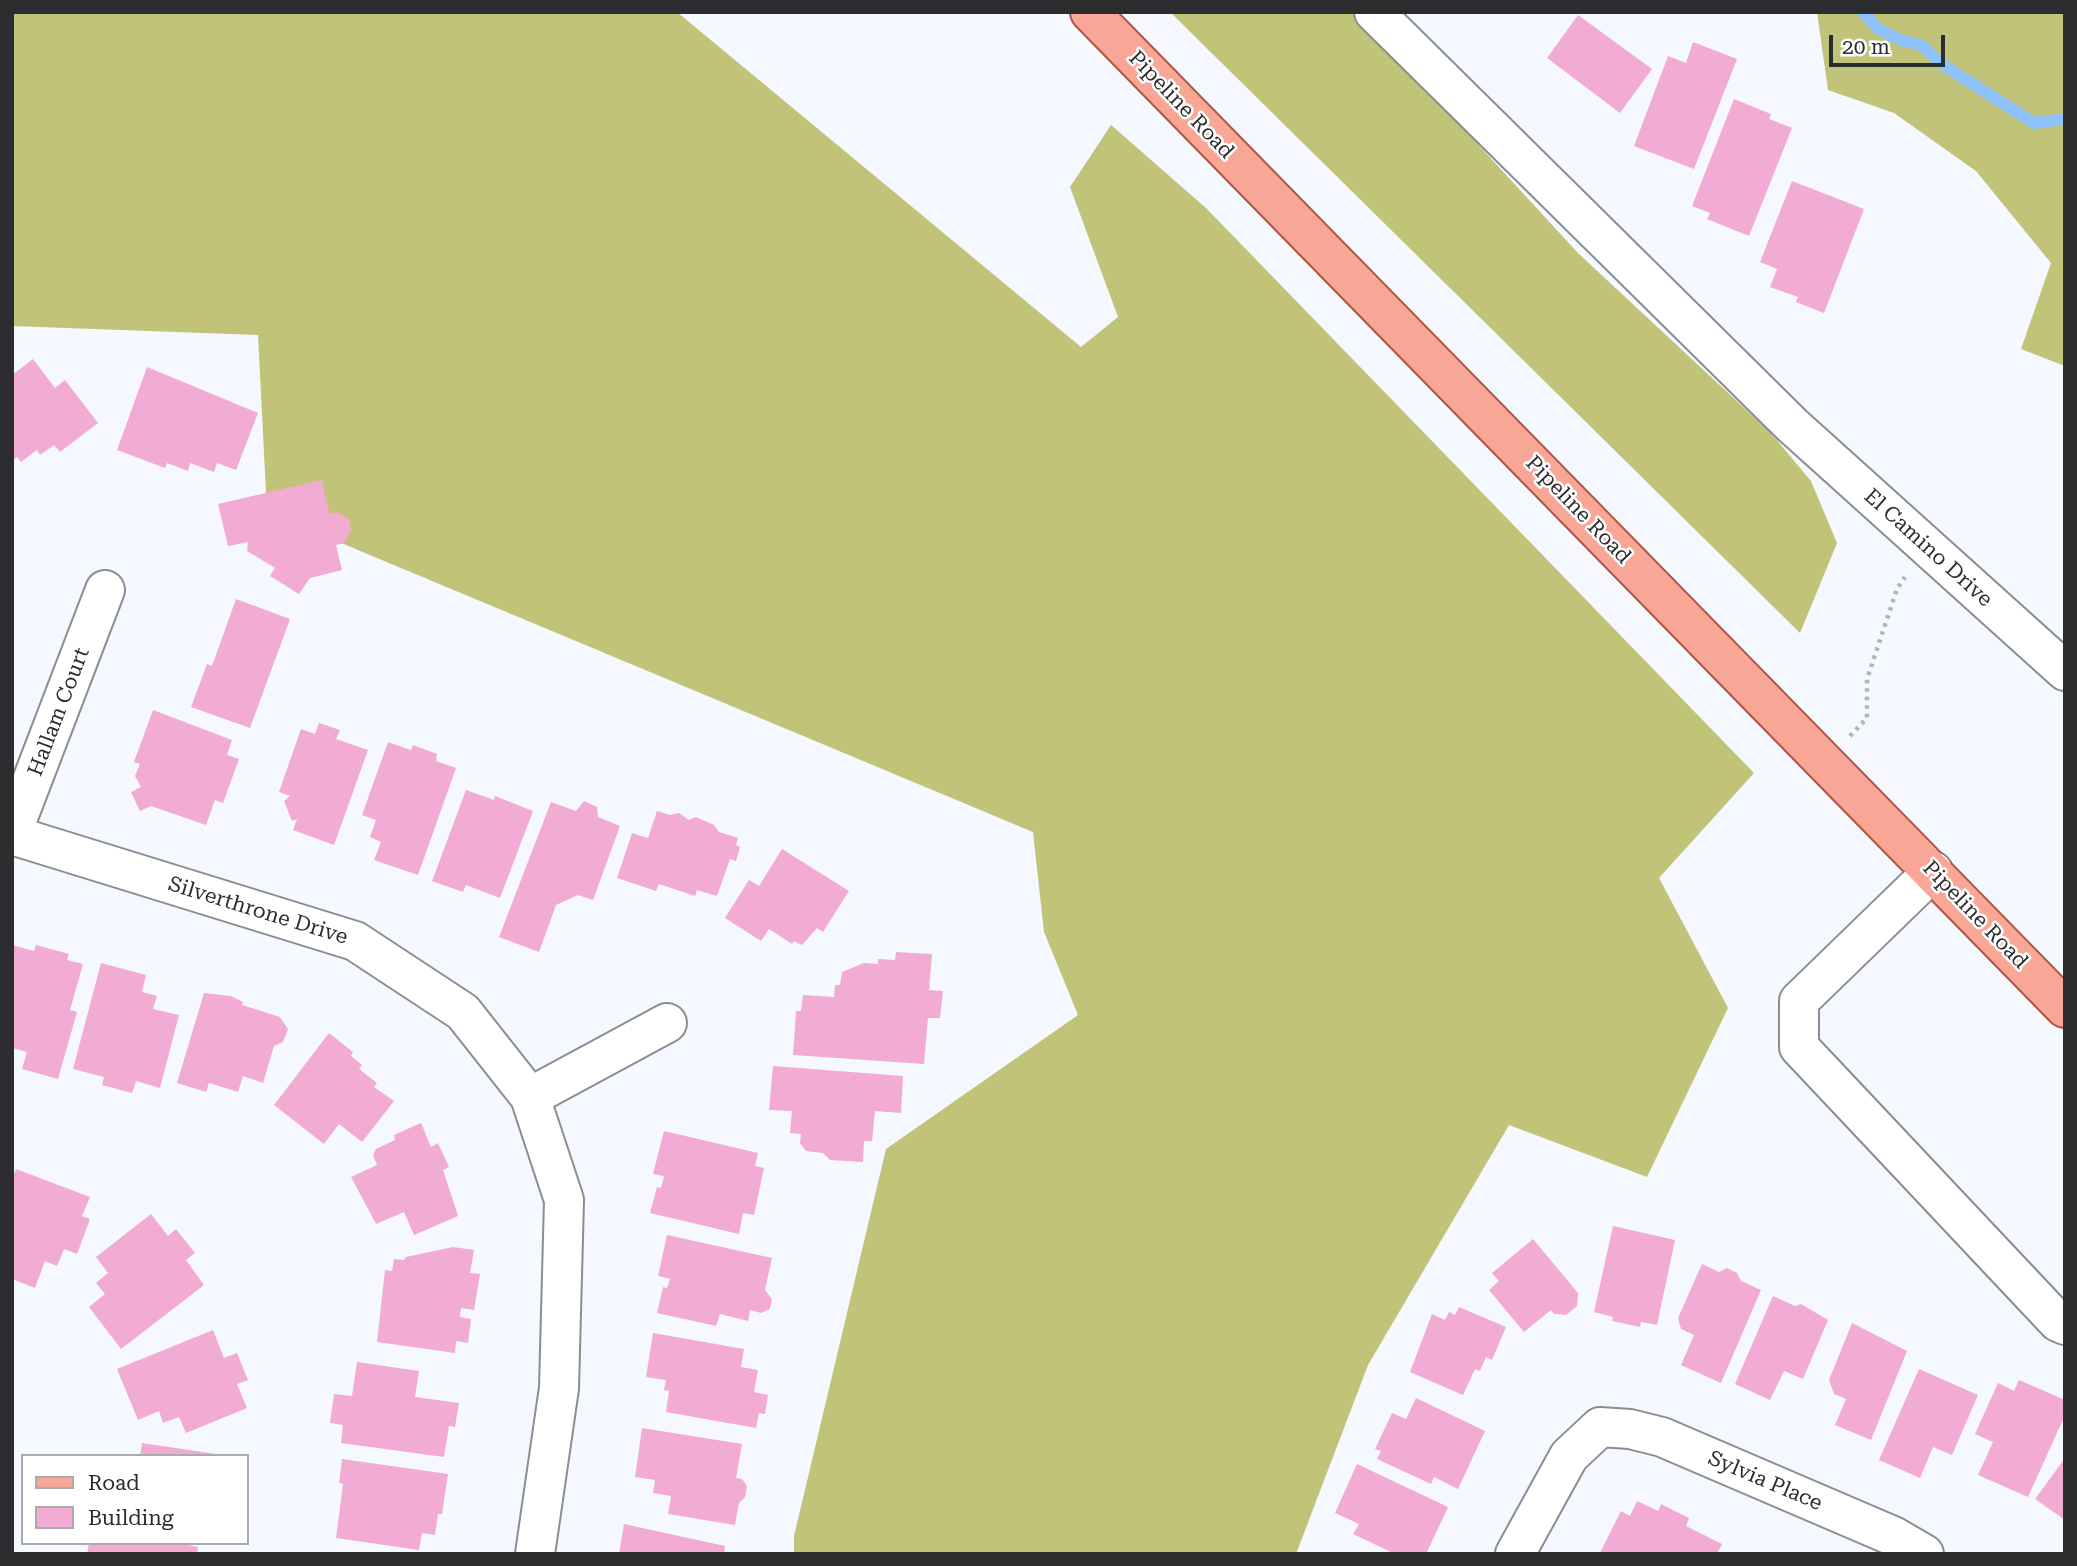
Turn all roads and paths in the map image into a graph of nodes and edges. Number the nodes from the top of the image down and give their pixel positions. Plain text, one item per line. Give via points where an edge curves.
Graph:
1 (1090, 12) edge
2 (1374, 12) edge
3 (1906, 576) dead end
4 (105, 590) dead end
5 (2065, 671) edge
6 (1826, 762) junction
7 (12, 834) edge
8 (1933, 870) junction
9 (2065, 1008) edge
10 (667, 1023) dead end
11 (530, 1097) junction
12 (2065, 1325) edge
13 (536, 1554) edge
14 (1515, 1554) edge
15 (1924, 1554) edge

1 - 6 main road, Pipeline Road
2 - 5 street, El Camino Drive via 1791,425
3 - 6 path via 1897,589 1867,679 1867,718
4 - 7 street, Hallam Court
6 - 8 main road, Pipeline Road
7 - 11 street, Silverthrone Drive via 355,941 463,1012
8 - 9 main road, Pipeline Road
8 - 12 street via 1798,1001 1799,1047
10 - 11 street
11 - 13 street, Silverthrone Drive via 564,1200 559,1388
14 - 15 street, Sylvia Place via 1569,1456 1600,1427 1662,1437 1893,1536

